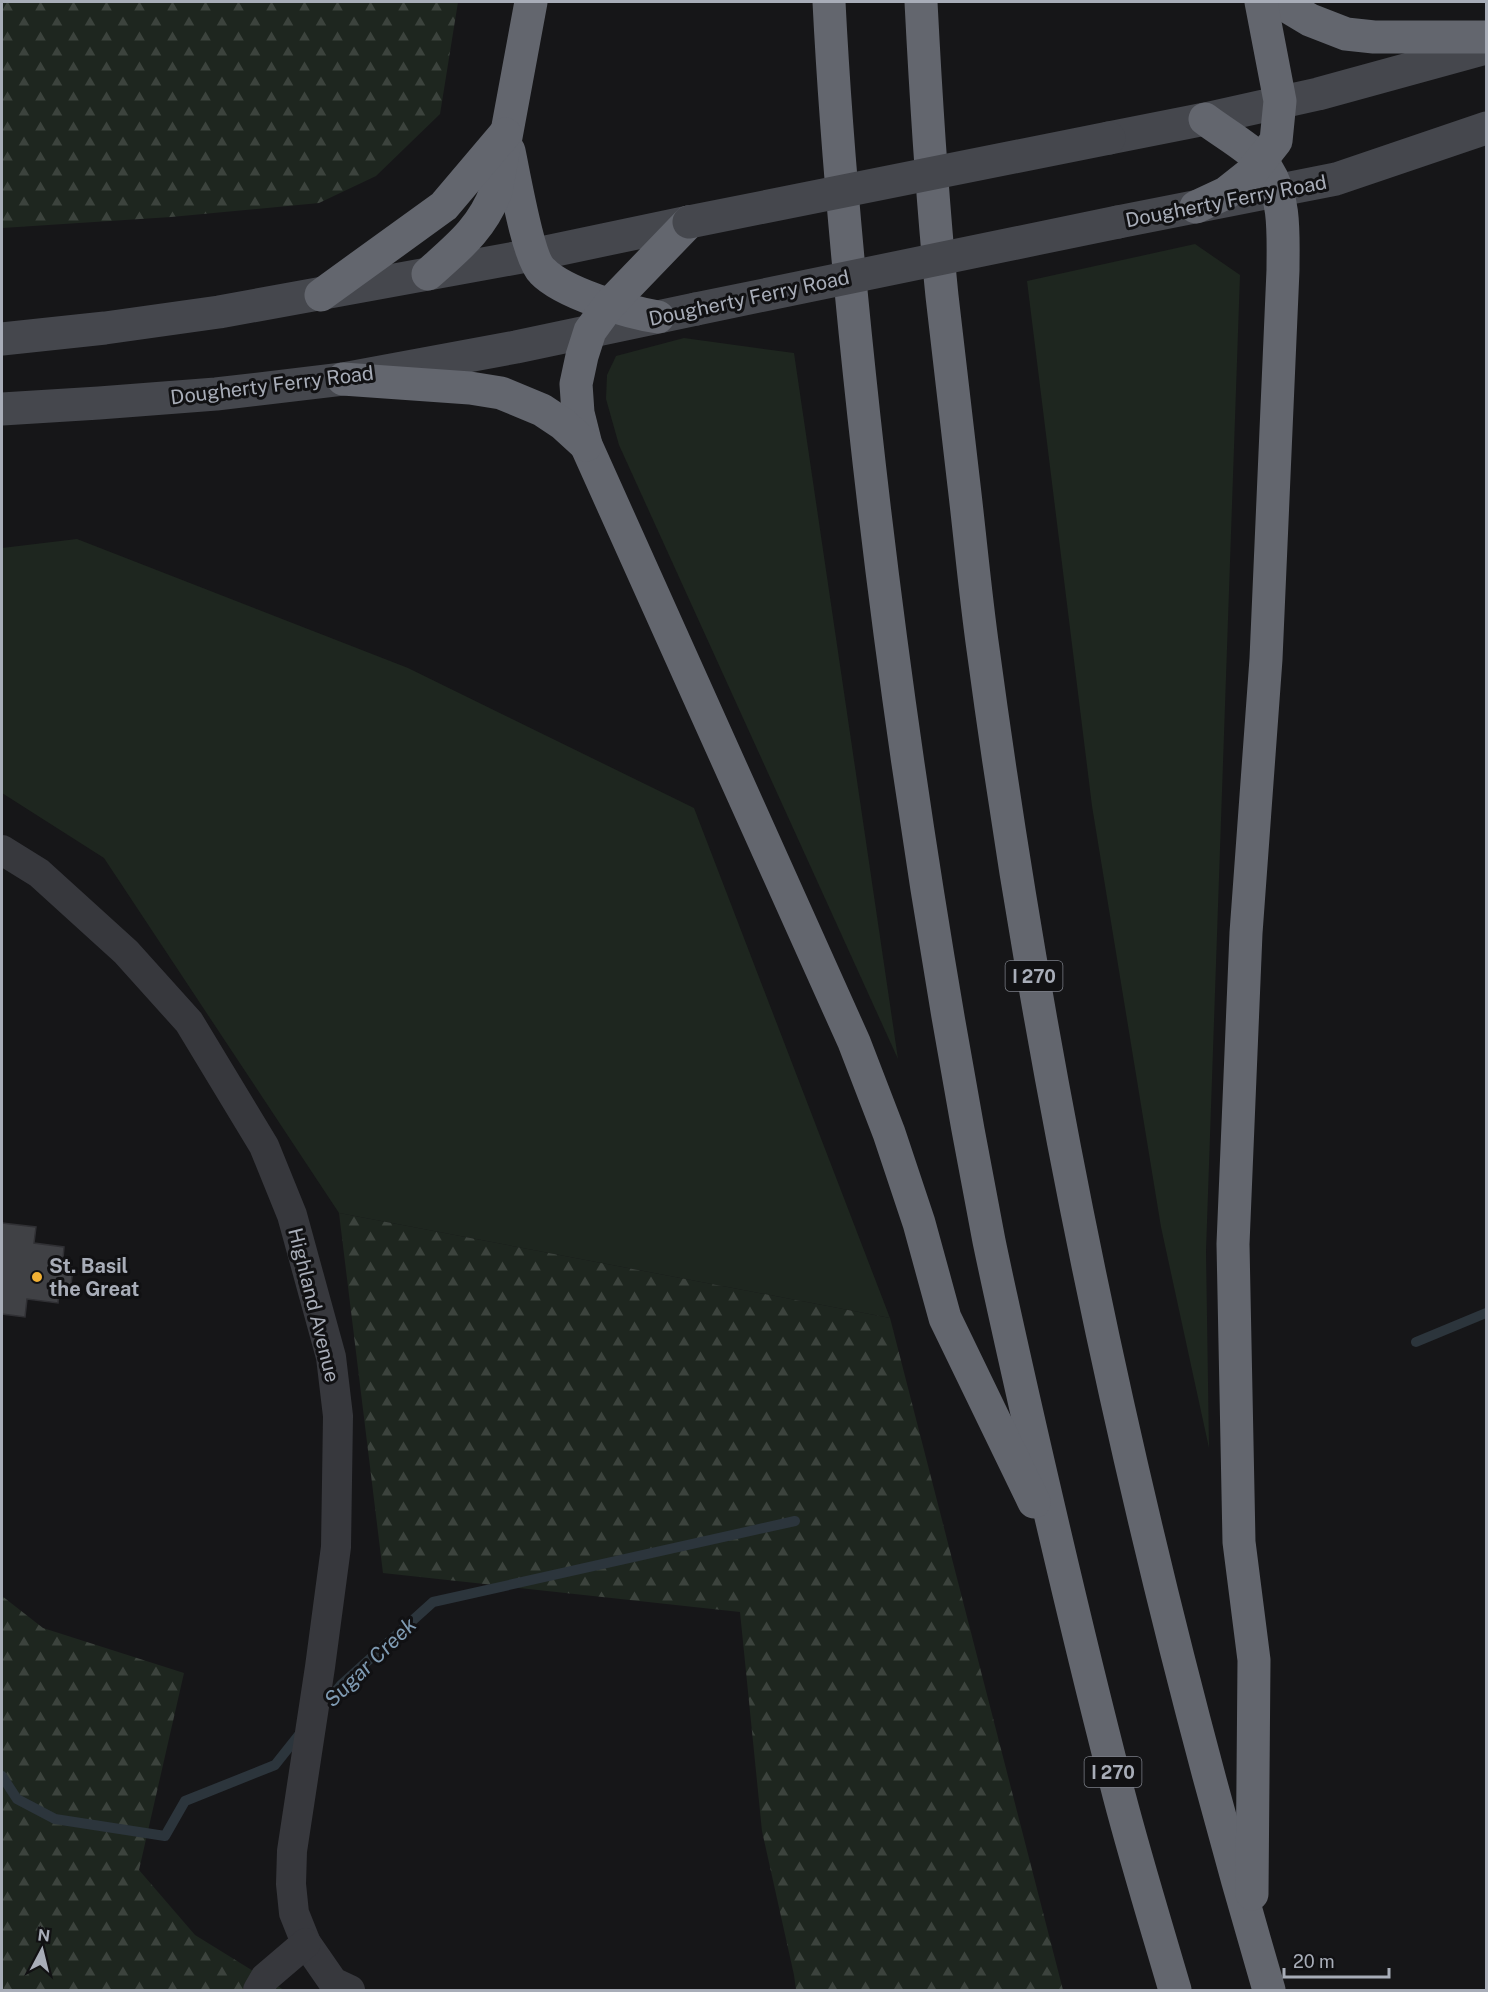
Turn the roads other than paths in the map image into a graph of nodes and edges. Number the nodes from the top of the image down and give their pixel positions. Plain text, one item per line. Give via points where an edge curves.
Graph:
1 (531, 2) edge
2 (829, 2) edge
3 (921, 2) edge
4 (1261, 2) edge
5 (1280, 2) edge
6 (1486, 37) edge
7 (1486, 48) edge
8 (1280, 101) junction
9 (1205, 119) junction
10 (1486, 128) edge
11 (505, 134) junction
12 (1260, 162) junction
13 (1278, 192) junction
14 (1196, 207) junction
15 (689, 222) junction
16 (532, 255) junction
17 (428, 274) junction
18 (321, 295) junction
19 (609, 305) junction
20 (658, 317) junction
21 (590, 331) junction
22 (2, 339) edge
23 (343, 379) junction
24 (2, 409) edge
25 (586, 445) junction
26 (2, 850) edge
27 (1058, 1553) junction
28 (1252, 1932) junction
29 (306, 1942) junction
30 (258, 1990) edge
31 (350, 1990) edge
32 (1174, 1990) edge
33 (1269, 1990) edge

1 - 11 highway
2 - 27 highway, I 270 via 853,311 870,471 924,871 990,1245
3 - 28 highway, I 270 via 942,291 983,646 1041,1020 1114,1388 1202,1752
4 - 8 highway
5 - 6 highway via 1310,20 1346,34
7 - 8 main road
8 - 9 main road
8 - 12 highway via 1276,141
9 - 12 highway
9 - 15 main road, bridge
10 - 13 main road, Dougherty Ferry Road via 1336,179
11 - 16 highway
11 - 17 highway via 490,208 471,235
11 - 18 highway via 444,206
12 - 13 highway via 1267,167
12 - 14 highway via 1226,193
13 - 14 main road, Dougherty Ferry Road
13 - 28 highway via 1283,270 1267,647 1246,933 1233,1244 1239,1542 1254,1660
14 - 20 main road, Dougherty Ferry Road, bridge
15 - 16 main road
15 - 19 highway
16 - 17 main road
16 - 19 highway via 541,271 562,285
17 - 18 main road
18 - 22 main road via 105,328
19 - 20 highway
19 - 21 highway
20 - 21 main road, Dougherty Ferry Road
21 - 23 main road, Dougherty Ferry Road
21 - 25 highway via 576,384
23 - 24 main road, Dougherty Ferry Road via 204,395
23 - 25 highway via 501,393 542,410
25 - 27 highway via 854,1042 912,1201 945,1318
26 - 29 street, Highland Avenue via 39,873 126,952 189,1022 264,1146 292,1215 331,1357 338,1416 336,1547 292,1851 294,1913
27 - 32 highway, I 270 via 1120,1800
28 - 33 highway, I 270
29 - 30 street via 265,1978
29 - 31 street, Highland Avenue via 333,1982

